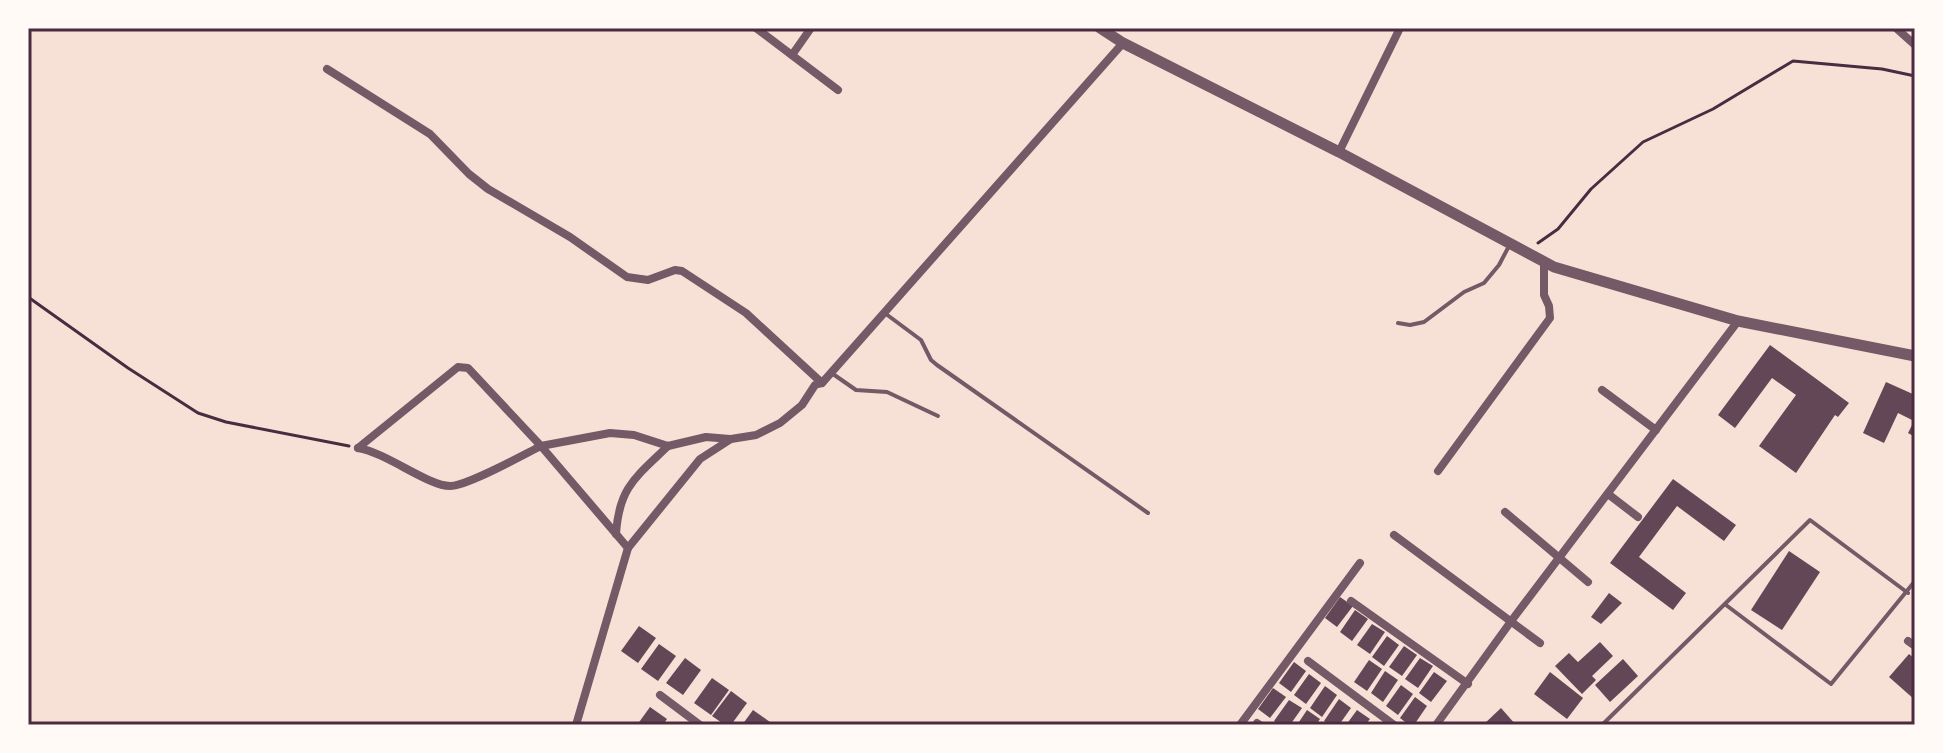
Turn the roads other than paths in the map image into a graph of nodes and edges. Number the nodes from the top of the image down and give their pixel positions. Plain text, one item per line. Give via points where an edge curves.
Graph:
1 (756, 28) edge
2 (811, 28) edge
3 (1100, 28) edge
4 (1400, 28) edge
5 (1896, 28) edge
6 (1123, 43) junction
7 (1915, 45) edge
8 (792, 55) junction
9 (327, 69) dead end
10 (838, 90) dead end
11 (1339, 152) junction
12 (1510, 244) junction
13 (1544, 262) junction
14 (884, 312) junction
15 (1738, 321) junction
16 (1398, 323) dead end
17 (1915, 356) edge
18 (831, 372) junction
19 (822, 383) junction
20 (1602, 390) dead end
21 (938, 416) dead end
22 (1656, 430) junction
23 (731, 439) junction
24 (541, 446) junction
25 (668, 446) junction
26 (1438, 471) dead end
27 (1608, 494) junction
28 (1505, 512) dead end
29 (1148, 513) dead end
30 (1638, 517) dead end
31 (616, 534) junction
32 (1394, 535) dead end
33 (628, 548) junction
34 (1560, 557) junction
35 (1360, 563) dead end
36 (1915, 581) edge
37 (1588, 582) dead end
38 (1908, 593) junction
39 (1351, 601) dead end
40 (1726, 605) junction
41 (1512, 620) junction
42 (1540, 643) dead end
43 (1308, 661) dead end
44 (1468, 684) junction
45 (660, 695) dead end
46 (576, 725) edge
47 (700, 725) edge
48 (1240, 725) edge
49 (1394, 725) edge
50 (1436, 725) edge
51 (1602, 725) edge

1 - 8 street
2 - 8 street
3 - 6 street
4 - 11 street
5 - 7 street
6 - 11 street
6 - 14 street
8 - 10 street
9 - 19 street via 430,134 488,189 627,277 648,280 682,271 746,313
11 - 12 street
12 - 13 street
12 - 16 lane via 1484,283 1424,322
13 - 15 street
13 - 26 street via 1550,318
14 - 18 street
14 - 29 lane via 921,340 937,365
15 - 17 street
15 - 22 street
18 - 19 street
18 - 21 lane via 856,390 887,392
19 - 23 street via 780,423
20 - 22 street
22 - 27 street
23 - 25 street via 706,437
23 - 33 street via 700,459
24 - 24 street via 463,366 358,448 451,486
24 - 25 street via 610,433
24 - 31 street
25 - 31 street via 626,488 617,510
27 - 30 street
27 - 34 street
28 - 34 street
31 - 33 street
32 - 41 street
33 - 46 street
34 - 37 street
34 - 41 street
35 - 48 street
36 - 38 lane
38 - 40 lane via 1810,520
38 - 40 lane via 1831,684
39 - 44 street
40 - 51 lane
41 - 42 street
41 - 44 street
43 - 49 street
44 - 50 street
45 - 47 street

